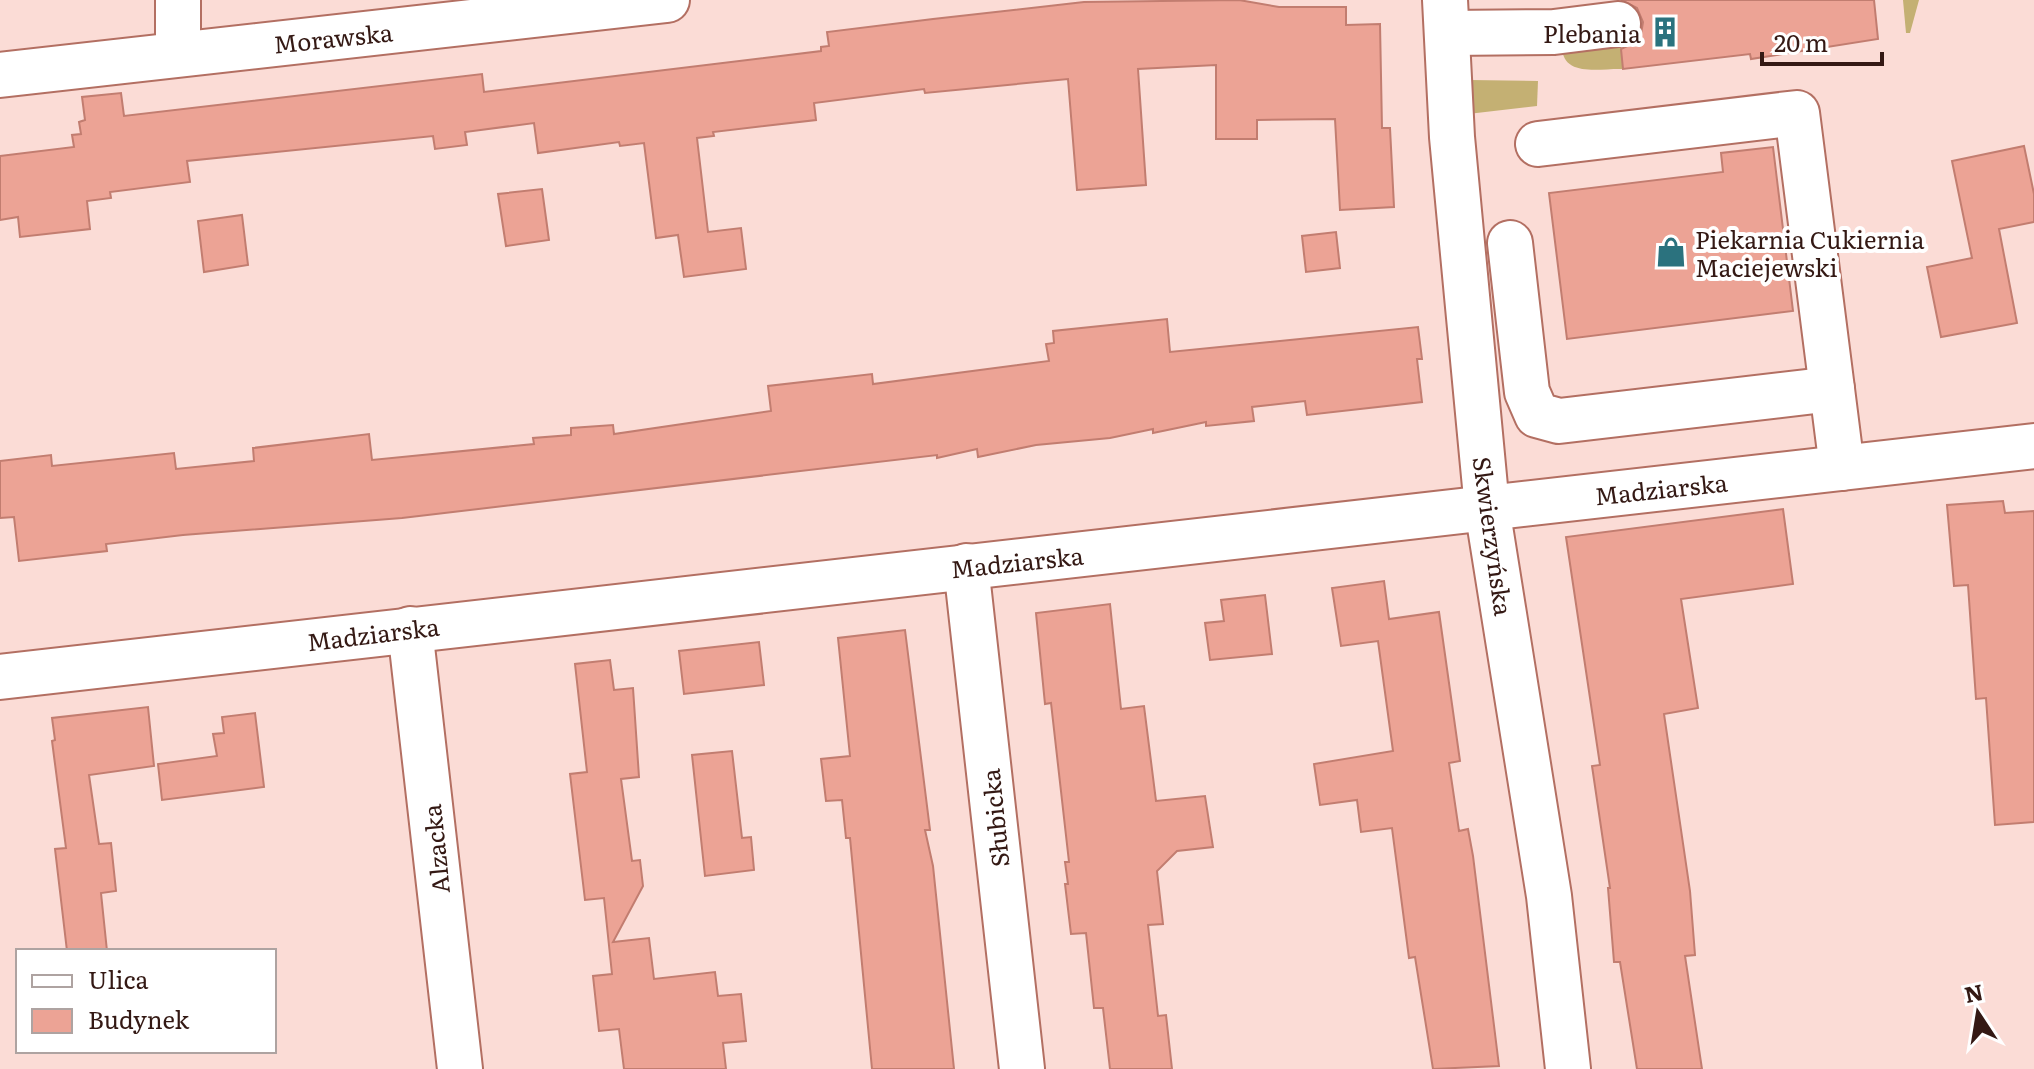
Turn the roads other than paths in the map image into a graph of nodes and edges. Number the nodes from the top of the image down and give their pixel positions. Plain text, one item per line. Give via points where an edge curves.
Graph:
1 (178, 0) edge
2 (667, 0) edge
3 (576, 6) edge
4 (1446, 17) edge
5 (1618, 24) dead end
6 (178, 54) junction
7 (0, 75) edge
8 (1538, 144) dead end
9 (1510, 243) dead end
10 (1832, 389) junction
11 (2034, 446) edge
12 (1842, 468) junction
13 (1487, 508) junction
14 (966, 566) junction
15 (410, 629) junction
16 (0, 677) edge
17 (460, 1069) edge
18 (1022, 1069) edge
19 (1568, 1069) edge

1 - 6 street
2 - 3 street, Morawska
3 - 6 street, Morawska
4 - 5 street via 1554,32
4 - 13 street, Skwierzyńska via 1452,137
6 - 7 street, Morawska
8 - 10 street via 1797,113
9 - 10 street via 1527,392 1537,415 1559,421
10 - 12 street
11 - 12 street, Madziarska
12 - 13 street, Madziarska
13 - 14 street, Madziarska
13 - 19 street, Skwierzyńska via 1549,896
14 - 15 street, Madziarska
14 - 18 street, Słubicka
15 - 16 street, Madziarska
15 - 17 street, Alzacka

